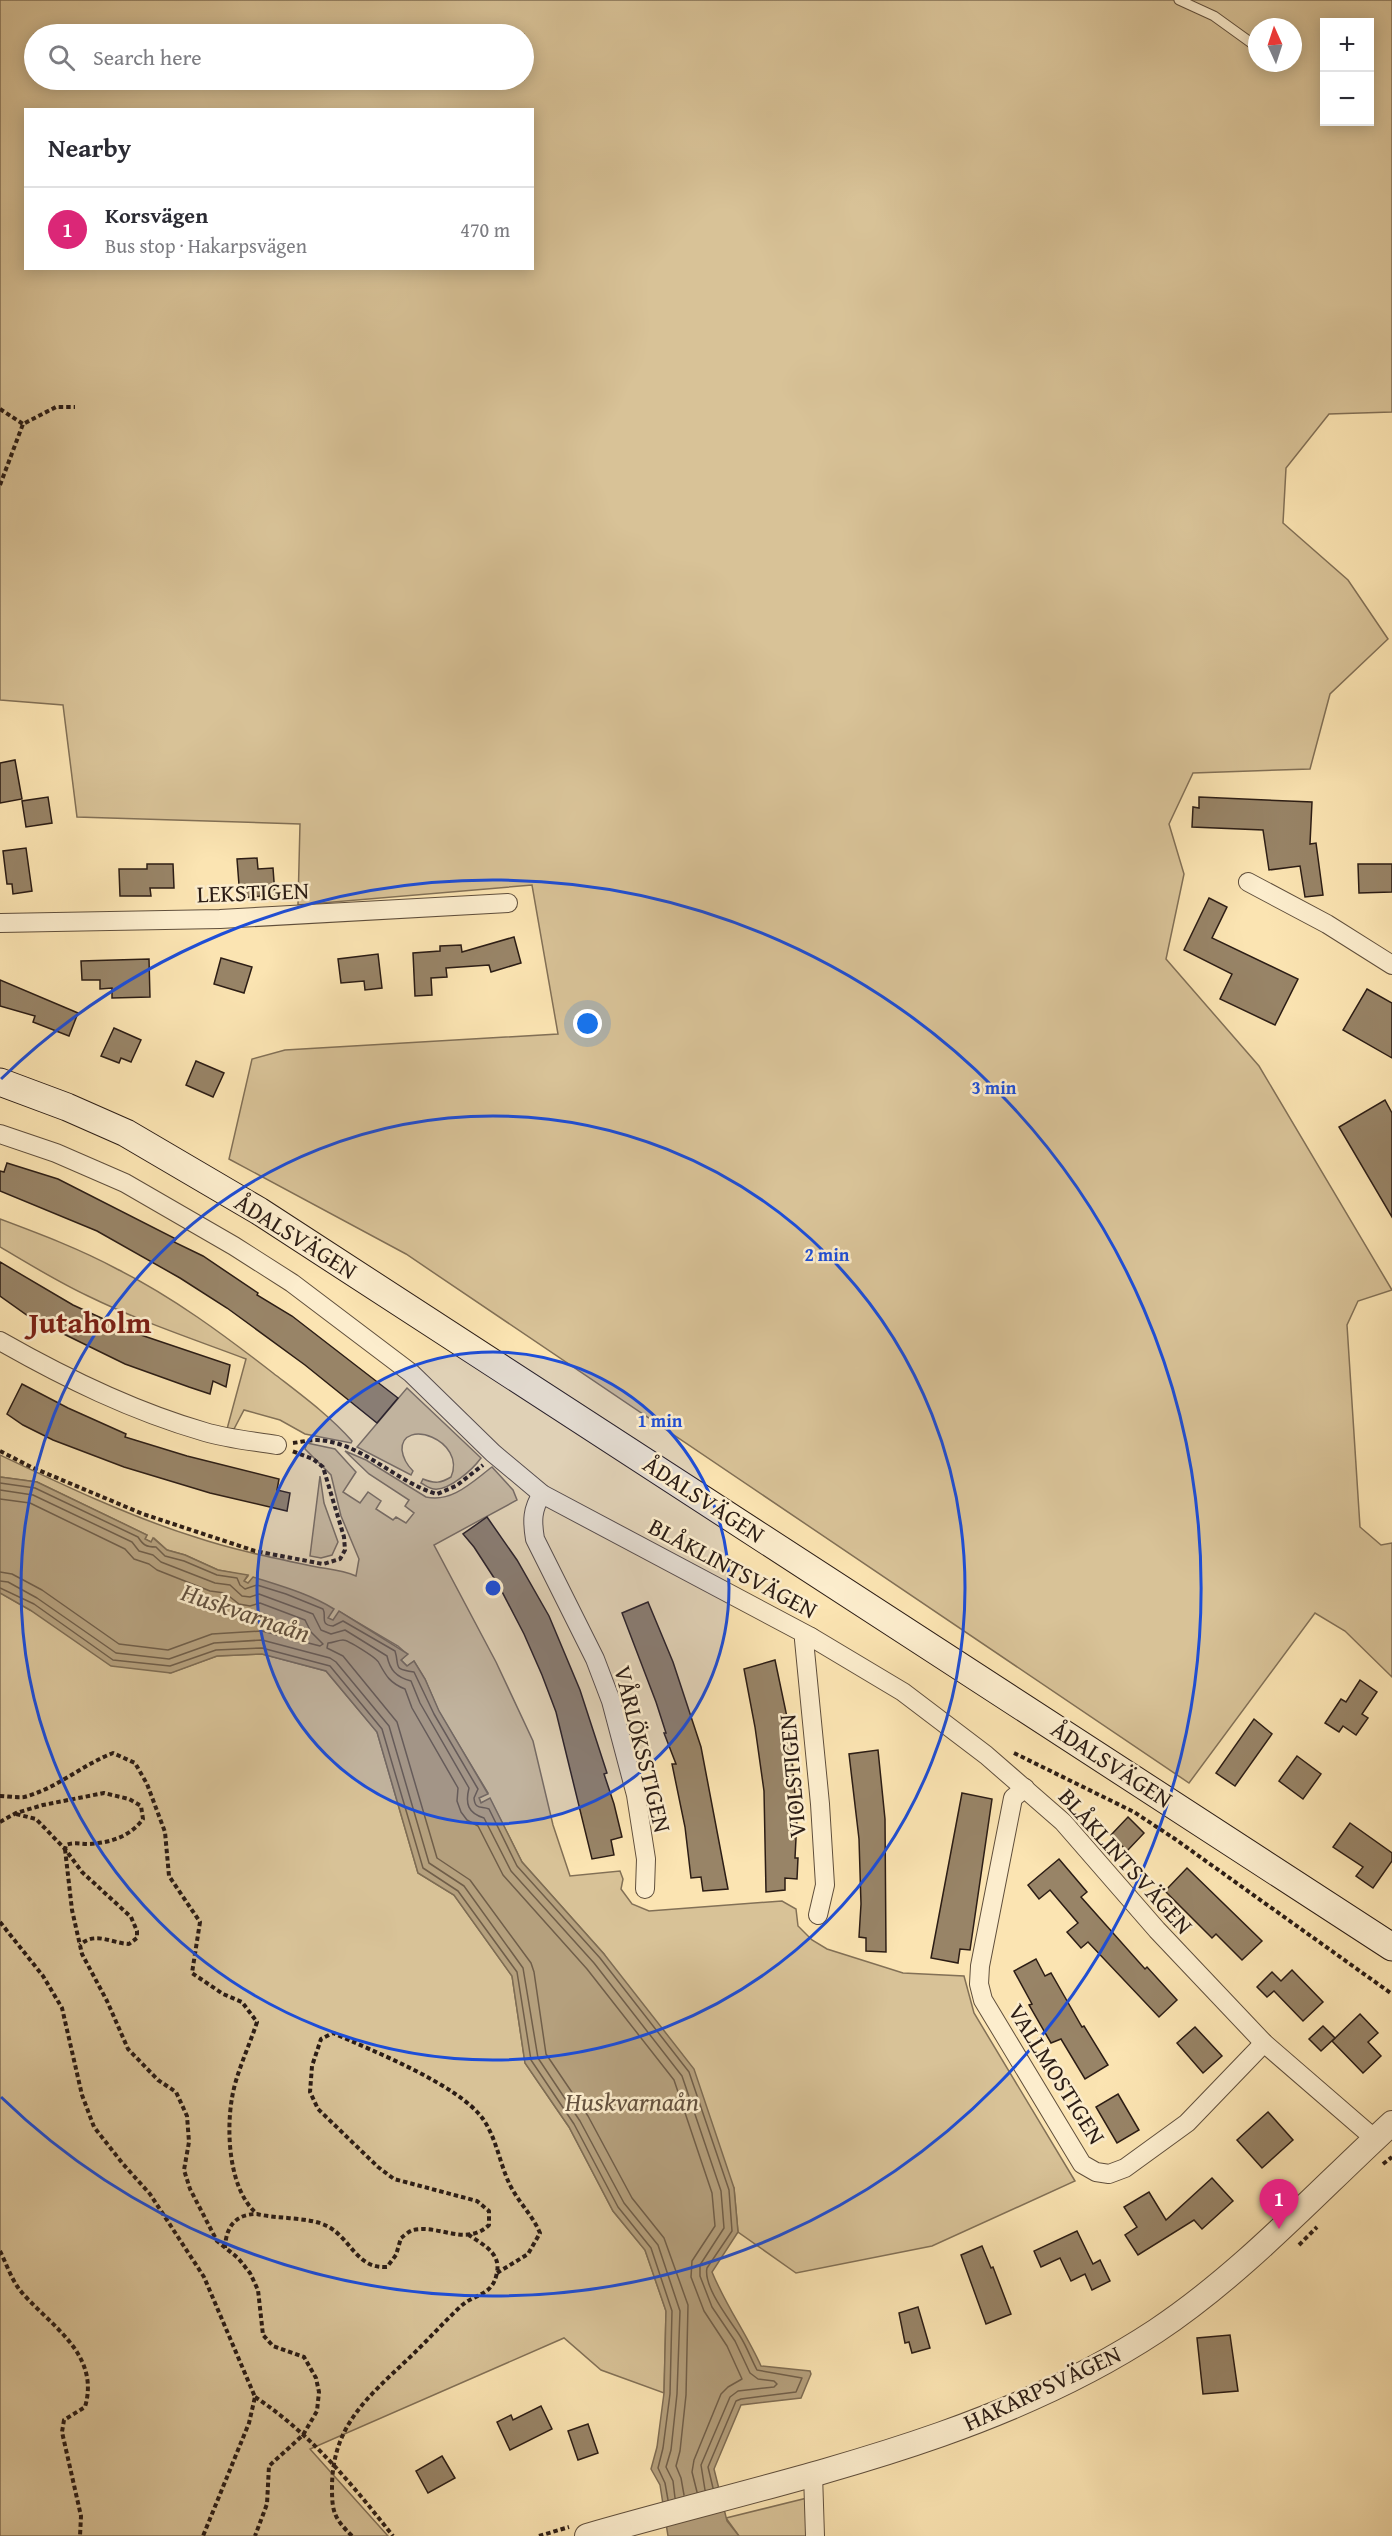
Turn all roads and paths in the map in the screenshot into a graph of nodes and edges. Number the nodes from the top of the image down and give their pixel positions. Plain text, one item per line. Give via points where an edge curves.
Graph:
1 (1179, 0) edge
2 (1248, 41) edge
3 (75, 407) dead end
4 (0, 409) edge
5 (23, 424) junction
6 (0, 485) edge
7 (1248, 882) dead end
8 (508, 903) dead end
9 (0, 923) edge
10 (1392, 965) edge
11 (0, 1082) edge
12 (0, 1134) edge
13 (0, 1341) edge
14 (277, 1445) junction
15 (0, 1451) edge
16 (494, 1453) junction
17 (542, 1494) junction
18 (811, 1637) junction
19 (1006, 1749) dead end
20 (1025, 1788) junction
21 (0, 1796) edge
22 (16, 1813) junction
23 (0, 1822) edge
24 (65, 1849) junction
25 (645, 1889) dead end
26 (818, 1915) dead end
27 (0, 1922) edge
28 (80, 1945) junction
29 (1392, 1947) edge
30 (1392, 1994) edge
31 (1264, 2043) junction
32 (1383, 2131) edge
33 (257, 2214) junction
34 (469, 2234) junction
35 (225, 2248) junction
36 (0, 2251) edge
37 (497, 2273) junction
38 (255, 2397) junction
39 (303, 2435) junction
40 (334, 2466) junction
41 (813, 2474) junction
42 (80, 2536) edge
43 (203, 2536) edge
44 (255, 2536) edge
45 (351, 2536) edge
46 (393, 2536) edge
47 (587, 2536) edge
48 (815, 2536) edge

1 - 2 lane via 1214,16
3 - 5 path via 56,407
4 - 5 path
5 - 6 path
7 - 10 street via 1327,924
8 - 9 street, LEKSTIGEN via 220,919
11 - 29 main road, ÅDALSVÄGEN via 126,1133 259,1211
12 - 16 street, BLÅKLINTSVÄGEN via 125,1183 272,1271 411,1373
13 - 14 street via 92,1390 155,1416 215,1435
14 - 15 path via 323,1467 344,1537 345,1550 340,1559 322,1564 255,1551 143,1514
14 - 16 path via 317,1440 352,1448 437,1494 478,1471
16 - 17 street, BLÅKLINTSVÄGEN
17 - 18 street, BLÅKLINTSVÄGEN
17 - 25 street, VÅRLÖKSSTIGEN via 534,1505 535,1539 595,1659 611,1701 636,1795 646,1859
18 - 20 street, BLÅKLINTSVÄGEN via 903,1692
18 - 26 street, VIOLSTIGEN via 804,1640 825,1885
19 - 30 path via 1134,1812
20 - 31 street, BLÅKLINTSVÄGEN via 1063,1822
20 - 31 street, VALLMOSTIGEN via 1013,1798 979,1984 983,2000 1082,2164 1109,2174 1125,2168 1187,2123
21 - 33 path via 22,1797 65,1780 90,1762 113,1753 135,1763 165,1832 169,1876 200,1922 192,1973 242,2002 257,2022 232,2098 230,2131 238,2185 247,2205
22 - 23 path
22 - 24 path via 36,1819
22 - 24 path via 104,1793 129,1798 141,1806 143,1819 136,1829 99,1844 73,1842
24 - 28 path
24 - 28 path via 82,1872 131,1917 137,1930 137,1938 129,1944 97,1938 86,1939
27 - 38 path via 43,1976 62,2008 82,2095 94,2127 150,2193 198,2266
28 - 35 path via 128,2049 158,2080 176,2092 187,2115 189,2142 184,2170 217,2241
31 - 32 street, BLÅKLINTSVÄGEN
32 - 41 street, HAKARPSVÄGEN via 1231,2274 1157,2330 1114,2356 991,2417
33 - 34 path via 327,2226 362,2261 375,2268 387,2267 401,2238 413,2230
33 - 35 path via 247,2214 231,2223
34 - 37 path via 491,2249 498,2261
34 - 37 path via 480,2233 489,2225 489,2211 477,2201 394,2180 318,2109 310,2092 312,2067 321,2039 333,2034 420,2075 470,2103 484,2121 511,2186 535,2219 540,2233 528,2254
35 - 39 path via 250,2273 258,2290 263,2335 273,2346 304,2357 316,2378 317,2411
36 - 42 path via 17,2286 40,2313 58,2326 82,2363 88,2397 84,2407 64,2420 62,2432 81,2516
37 - 40 path via 486,2294 462,2305 372,2391 351,2419 336,2450
38 - 39 path via 284,2416
38 - 43 path via 249,2423
39 - 40 path
39 - 44 path via 269,2466 267,2504
40 - 45 path via 332,2511
40 - 46 path
41 - 47 street, HAKARPSVÄGEN
41 - 48 street

